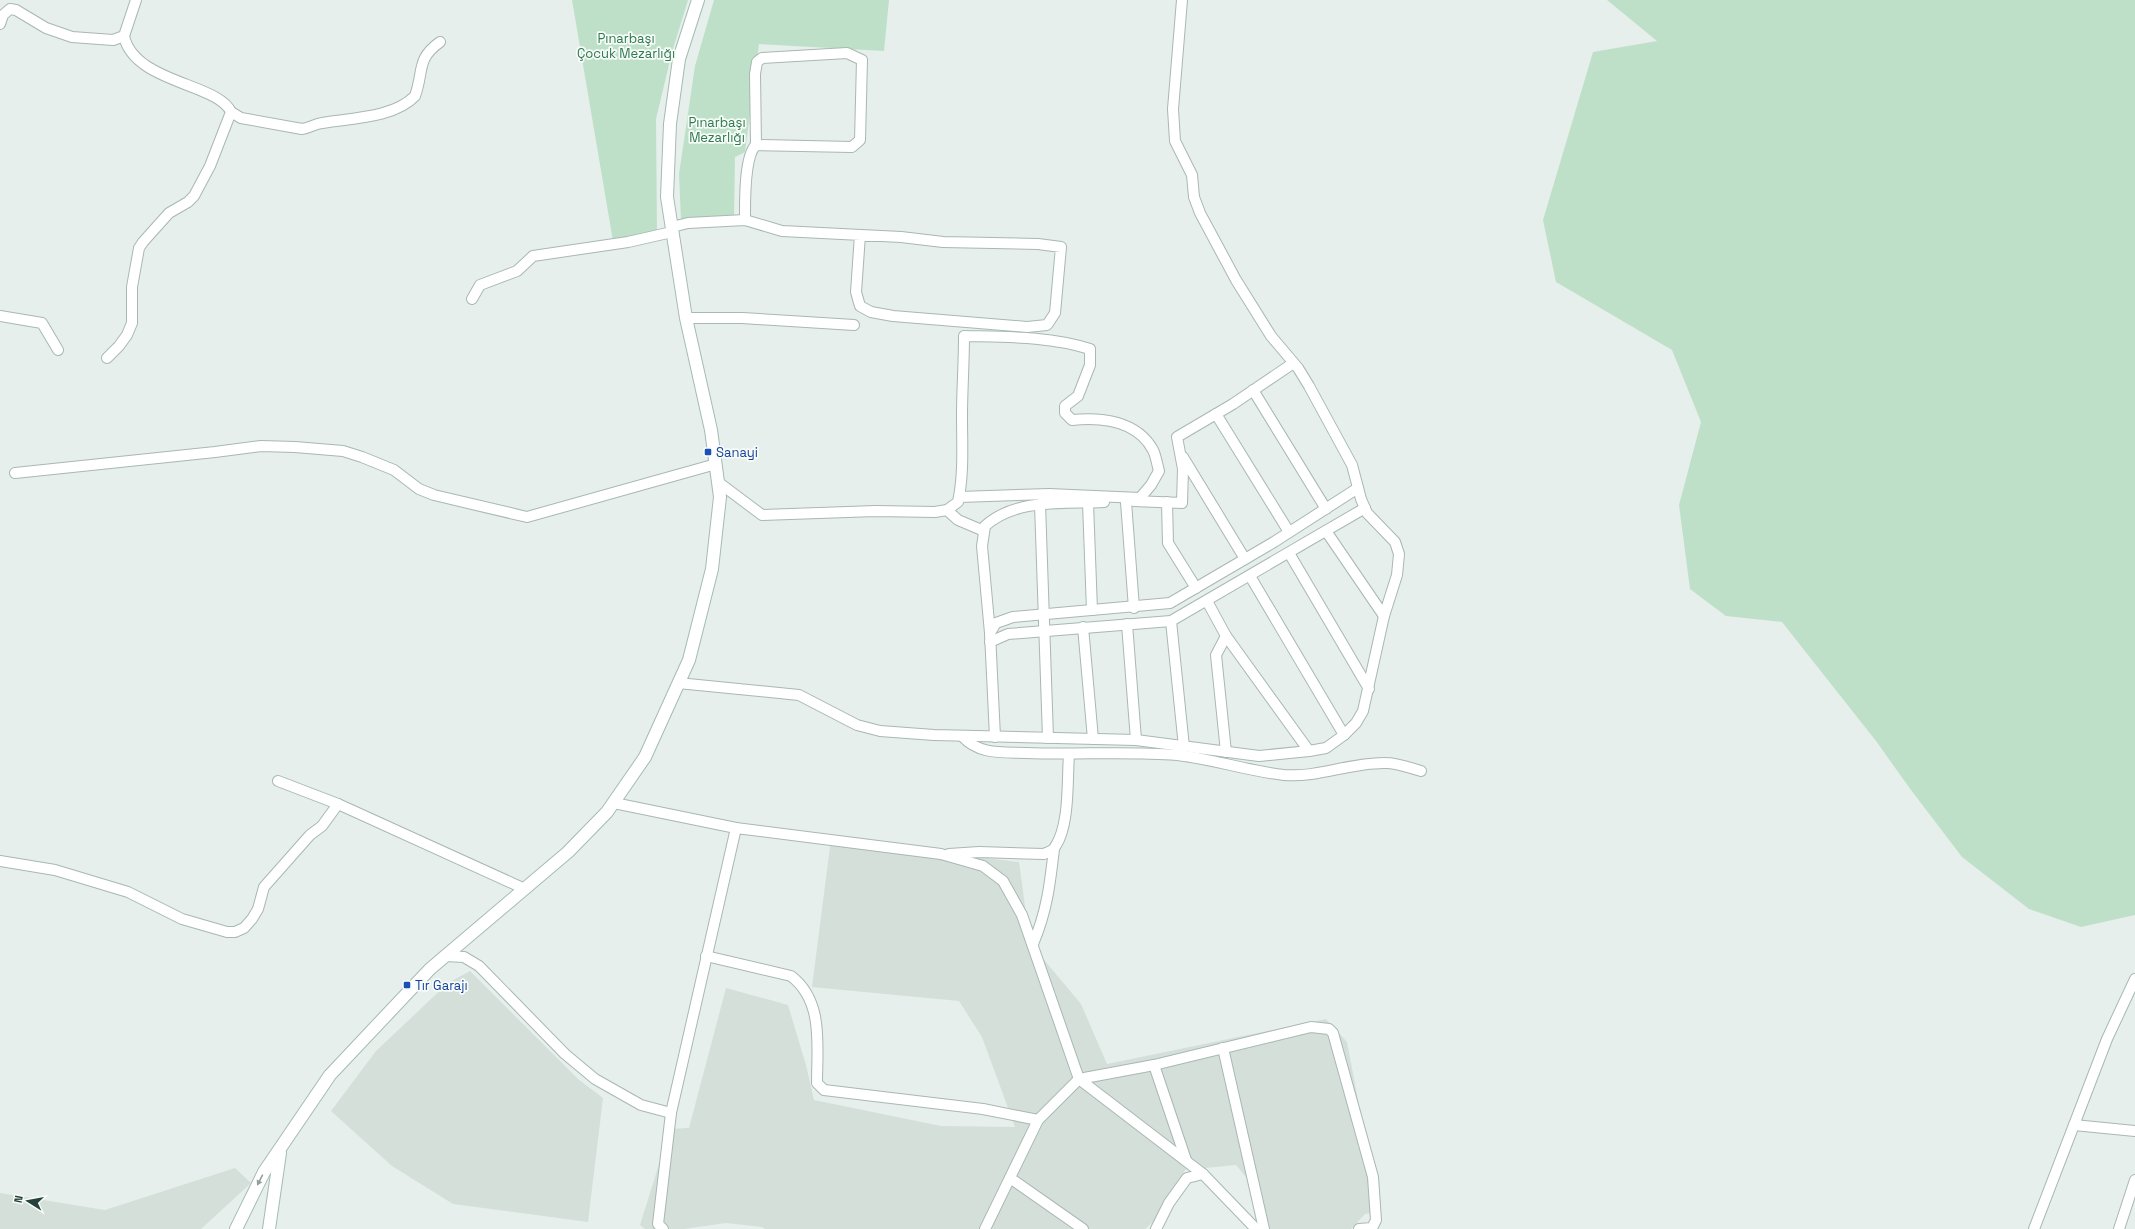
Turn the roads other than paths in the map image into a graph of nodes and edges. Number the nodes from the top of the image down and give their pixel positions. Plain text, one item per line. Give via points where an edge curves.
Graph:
1 (136, 0) edge
2 (698, 0) edge
3 (1182, 0) edge
4 (0, 24) edge
5 (124, 36) junction
6 (440, 42) dead end
7 (231, 112) junction
8 (756, 146) junction
9 (744, 220) junction
10 (672, 230) junction
11 (860, 235) junction
12 (472, 299) dead end
13 (0, 316) edge
14 (686, 318) junction
15 (854, 325) dead end
16 (58, 350) dead end
17 (107, 358) dead end
18 (1292, 364) junction
19 (1253, 390) junction
20 (1216, 414) junction
21 (1180, 452) junction
22 (716, 464) junction
23 (15, 473) dead end
24 (718, 482) junction
25 (1358, 488) junction
26 (959, 497) junction
27 (1126, 502) junction
28 (1167, 502) junction
29 (1088, 503) junction
30 (1040, 504) junction
31 (1365, 508) junction
32 (1326, 509) junction
33 (947, 510) junction
34 (984, 531) junction
35 (1326, 531) junction
36 (1289, 532) junction
37 (1288, 553) junction
38 (1245, 559) junction
39 (1250, 576) junction
40 (1196, 588) junction
41 (1207, 601) junction
42 (1134, 608) junction
43 (1092, 610) junction
44 (1043, 614) junction
45 (1384, 616) junction
46 (1171, 621) junction
47 (1127, 624) junction
48 (1083, 627) junction
49 (1044, 630) junction
50 (1226, 636) junction
51 (990, 638) junction
52 (678, 683) junction
53 (1369, 689) junction
54 (1344, 735) junction
55 (962, 736) junction
56 (995, 737) junction
57 (1048, 738) junction
58 (1093, 739) junction
59 (1136, 740) junction
60 (1184, 747) junction
61 (1309, 751) junction
62 (1226, 752) junction
63 (1069, 754) junction
64 (1421, 771) dead end
65 (278, 781) dead end
66 (614, 802) junction
67 (338, 804) junction
68 (736, 828) junction
69 (1054, 849) junction
70 (941, 854) junction
71 (0, 861) edge
72 (525, 889) junction
73 (1032, 944) junction
74 (446, 956) junction
75 (706, 956) junction
76 (2135, 979) edge
77 (1223, 1048) junction
78 (1154, 1065) junction
79 (1079, 1079) junction
80 (671, 1113) junction
81 (1038, 1120) junction
82 (2074, 1125) junction
83 (2135, 1130) edge
84 (281, 1148) junction
85 (1186, 1160) junction
86 (1203, 1174) junction
87 (1010, 1178) junction
88 (2135, 1180) edge
89 (236, 1229) edge
90 (269, 1229) edge
91 (663, 1229) edge
92 (985, 1229) edge
93 (1082, 1229) edge
94 (1156, 1229) edge
95 (1256, 1229) edge
96 (1264, 1229) edge
97 (1359, 1229) edge
98 (2034, 1229) edge
99 (2119, 1229) edge

1 - 5 street
2 - 10 main road via 679,60 670,124 667,197
3 - 18 street via 1173,110 1176,141 1192,175 1194,197 1200,213 1236,280
4 - 5 street via 2,15 10,9 46,28 72,37 113,40
5 - 7 street via 126,46 148,66 167,78 214,97 228,105
6 - 7 street via 428,51 422,61 415,96 405,104 379,116 318,123 302,129 241,118
7 - 17 street via 210,166 194,196 169,213 139,248 132,288 132,323 127,335
8 - 8 street via 852,146 860,140 862,60 847,53 762,58 757,62
8 - 9 street via 752,149 747,177
9 - 10 street via 688,223
9 - 11 street via 782,231
10 - 12 street via 628,242 533,256 517,271 480,285
10 - 14 main road
11 - 11 street via 943,242 1038,244 1061,247 1056,313 1047,325 1027,327 871,312 860,306 856,292
13 - 16 street via 42,323
14 - 15 street via 742,318
14 - 22 main road
18 - 19 street
18 - 25 street via 1298,368 1338,437 1352,465
19 - 20 street
19 - 32 street
20 - 21 street via 1177,437
20 - 36 street
21 - 28 street via 1183,469 1182,503
21 - 38 street
22 - 23 street via 527,517 434,495 419,489 394,470 343,451 324,449 261,446
22 - 24 main road
24 - 33 street via 762,515
24 - 52 main road via 720,497 712,568 689,660
25 - 31 street
25 - 32 street
26 - 26 street via 963,480 964,336 1017,338 1075,344 1090,349 1090,365 1078,396 1065,406 1065,412 1072,420 1090,418 1121,423 1142,435 1154,451 1159,471 1140,498 1049,494
26 - 33 street via 958,502
27 - 28 street
27 - 29 street
27 - 42 street
28 - 40 street via 1168,543
29 - 30 street
29 - 43 street
30 - 34 street via 995,517 985,526
30 - 44 street
31 - 35 street
31 - 45 street via 1367,514 1395,542 1399,554 1397,575
32 - 36 street
33 - 34 street via 958,520
34 - 51 street via 982,546
35 - 37 street
35 - 45 street
36 - 38 street
37 - 39 street
37 - 53 street
38 - 40 street
39 - 41 street
39 - 54 street
40 - 42 street via 1170,603
41 - 46 street
41 - 50 street
42 - 43 street
43 - 44 street
44 - 49 street
44 - 51 street via 1013,617 996,623
45 - 53 street
46 - 47 street
46 - 60 street
47 - 48 street
47 - 59 street
48 - 49 street
48 - 58 street
49 - 51 street
49 - 57 street
50 - 61 street
50 - 62 street via 1216,655
51 - 56 street
52 - 55 street via 799,695 857,725 880,731
52 - 66 main road via 645,757
53 - 54 street via 1363,711
54 - 61 street via 1326,748
55 - 56 street
55 - 63 street via 970,745 985,751
56 - 57 street
57 - 58 street
58 - 59 street
59 - 60 street
60 - 62 street
61 - 62 street via 1258,756
63 - 64 street via 1136,753 1179,756 1285,775 1316,774 1362,764 1387,762
63 - 69 street via 1066,813
65 - 67 street
66 - 68 street
66 - 72 main road via 568,852
67 - 71 street via 322,826 310,835 264,887 258,909 252,919 244,928 235,932 182,919 128,892 55,870
67 - 72 street
68 - 70 street
68 - 75 street
69 - 70 street via 1044,854
69 - 73 street via 1043,921
70 - 73 street via 983,866 1003,881 1022,915
72 - 74 main road
73 - 79 street
74 - 80 street via 464,957 479,966 566,1054 595,1079 640,1105
74 - 84 main road via 330,1075
75 - 80 street
75 - 81 street via 792,976 801,983 814,1009 817,1032 817,1083 824,1090 983,1109
76 - 82 street via 2107,1039
77 - 78 street
77 - 96 street
77 - 97 street via 1311,1027 1329,1029 1333,1034 1373,1176 1376,1220 1372,1228
78 - 79 street
78 - 85 street
79 - 81 street
79 - 85 street
80 - 91 street via 658,1224
81 - 87 street
82 - 83 street
82 - 98 street
84 -> 89 main road via 264,1172
84 - 90 main road
85 - 86 street
86 - 94 street via 1187,1178 1169,1203
86 - 95 street
87 - 92 street
87 - 93 street
88 - 99 street

